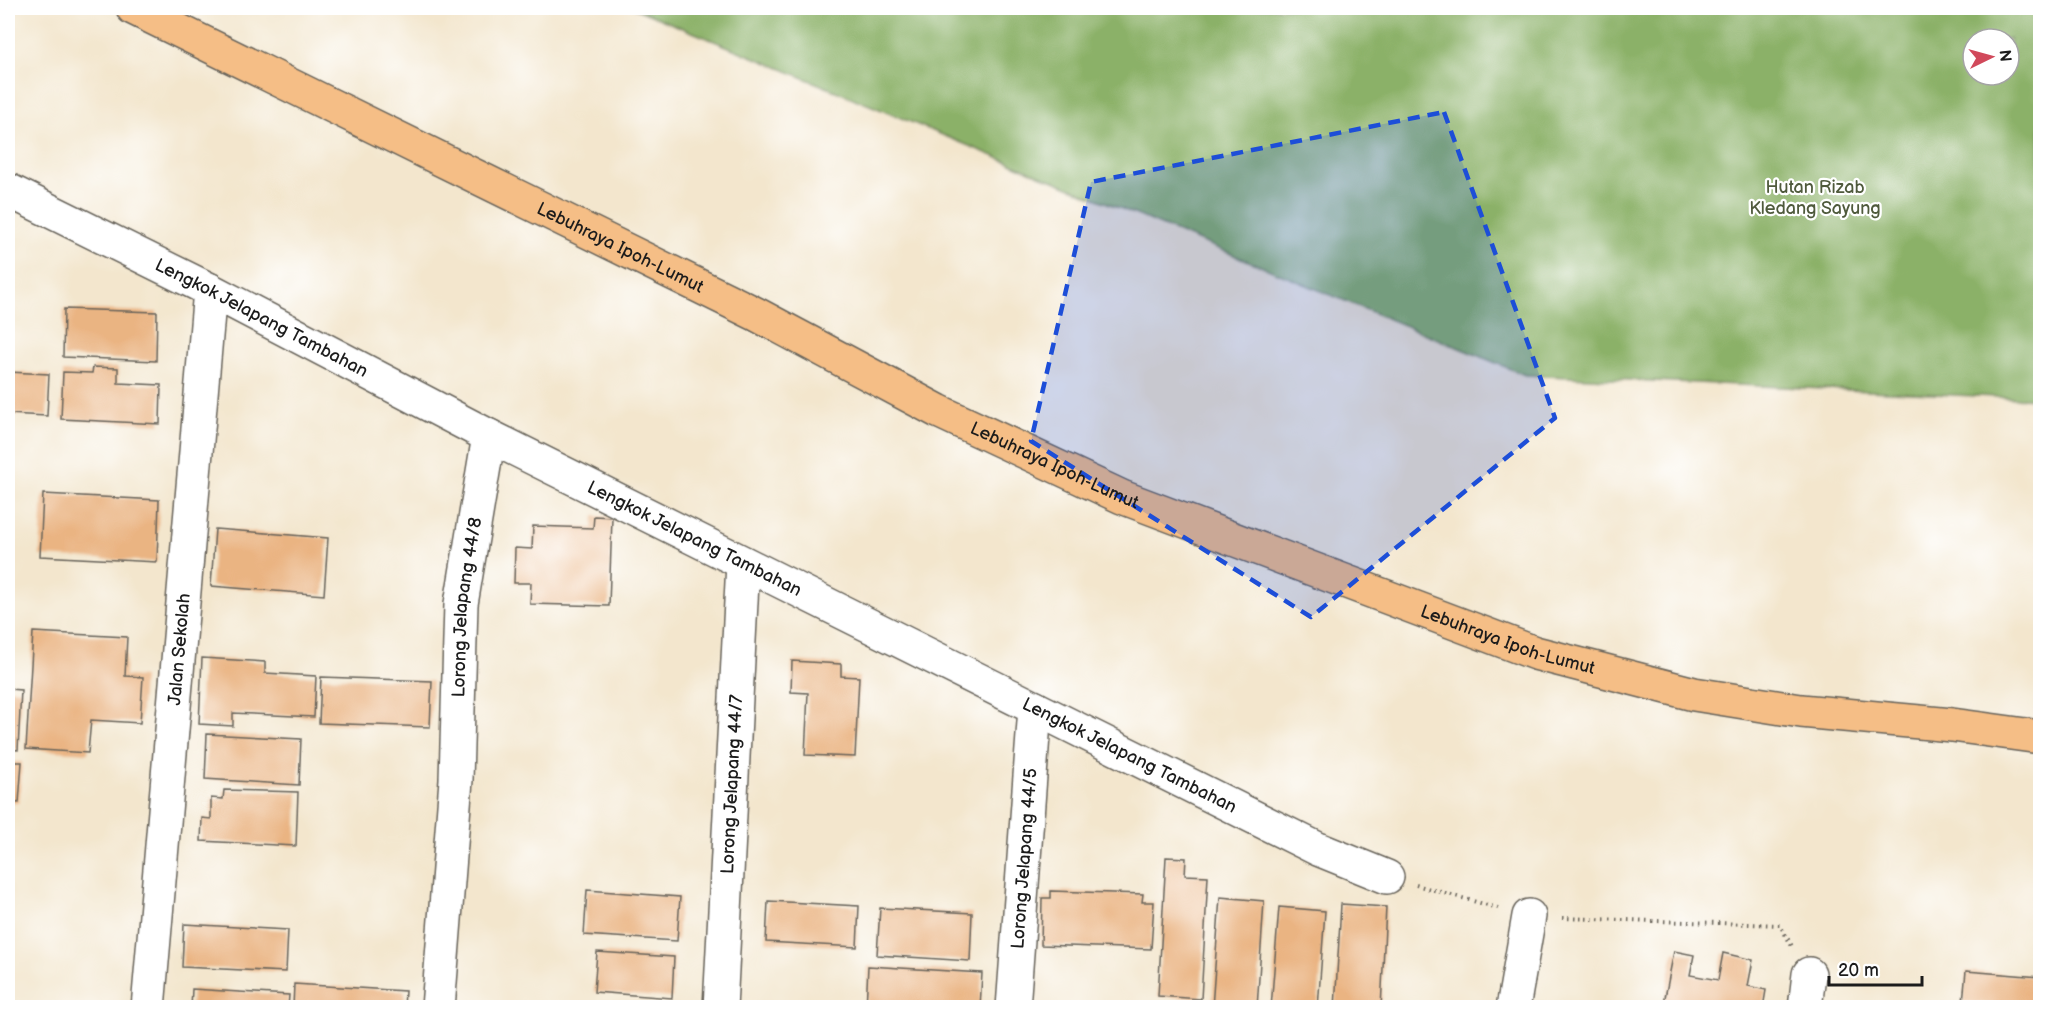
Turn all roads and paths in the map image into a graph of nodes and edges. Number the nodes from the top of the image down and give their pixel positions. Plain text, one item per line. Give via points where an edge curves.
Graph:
1 (132, 8) edge
2 (8, 190) edge
3 (210, 290) junction
4 (489, 436) junction
5 (743, 563) junction
6 (1035, 708) junction
7 (2040, 737) edge
8 (1387, 877) joint
9 (1529, 916) junction
10 (1809, 974) joint
11 (148, 1008) edge
12 (438, 1008) edge
13 (720, 1008) edge
14 (1013, 1008) edge
15 (1513, 1008) edge
16 (1805, 1008) edge

1 - 7 highway, Lebuhraya Ipoh-Lumut via 756,314 938,411 1122,497 1535,654 1694,694 1801,711 1952,724
2 - 3 street, Lengkok Jelapang Tambahan
3 - 4 street, Lengkok Jelapang Tambahan
3 - 11 street, Jalan Sekolah
4 - 5 street, Lengkok Jelapang Tambahan
4 - 12 street, Lorong Jelapang 44/8 via 461,604 456,780
5 - 6 street, Lengkok Jelapang Tambahan
5 - 13 street, Lorong Jelapang 44/7
6 - 8 street, Lengkok Jelapang Tambahan via 1318,849
6 - 14 street, Lorong Jelapang 44/5
8 - 9 path
9 - 10 path via 1780,925
9 - 15 street
10 - 16 street

